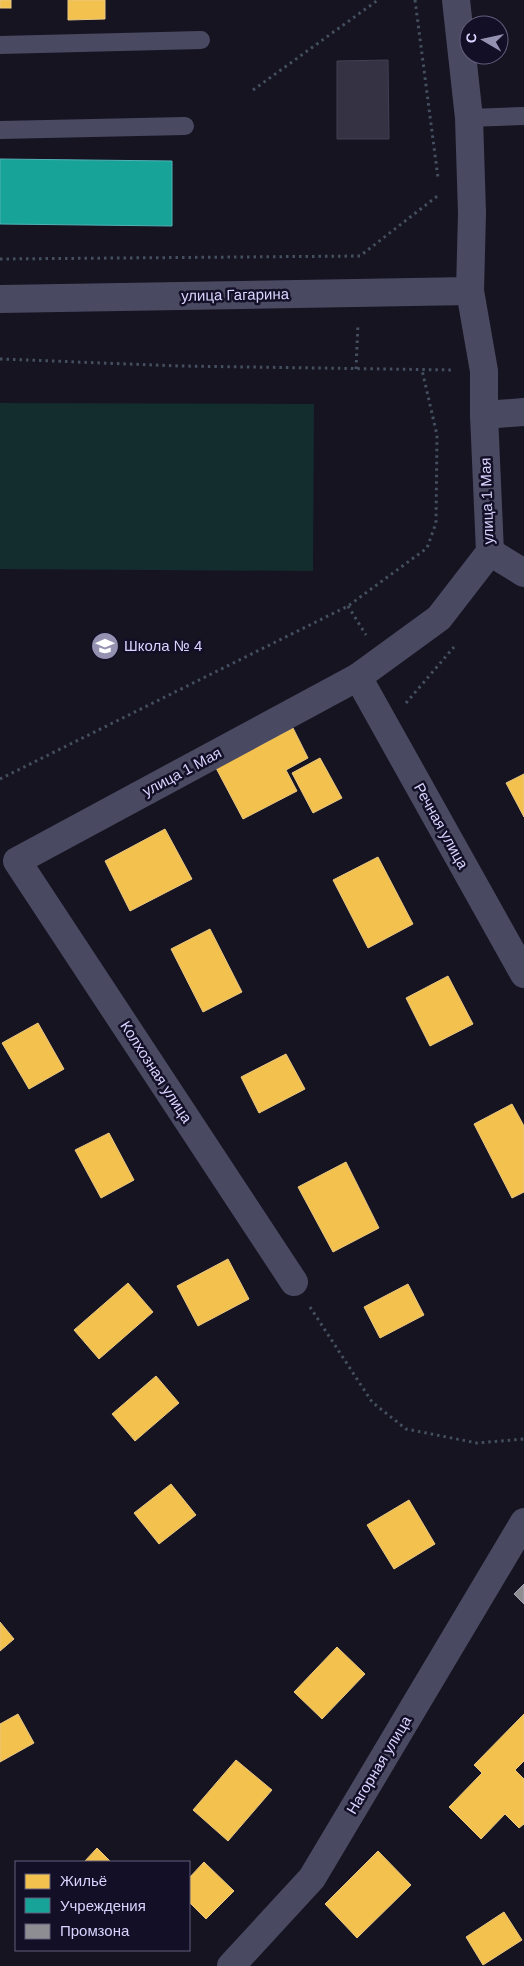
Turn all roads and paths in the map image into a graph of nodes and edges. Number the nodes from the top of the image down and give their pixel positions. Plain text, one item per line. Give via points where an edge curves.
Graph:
1 (378, 0) edge
2 (415, 0) edge
3 (456, 0) edge
4 (201, 40) dead end
5 (0, 45) edge
6 (253, 90) dead end
7 (524, 116) edge
8 (469, 118) junction
9 (185, 126) dead end
10 (0, 130) edge
11 (0, 258) edge
12 (470, 291) junction
13 (0, 300) edge
14 (0, 360) edge
15 (422, 370) junction
16 (484, 371) junction
17 (524, 412) edge
18 (484, 415) junction
19 (490, 552) junction
20 (524, 573) edge
21 (460, 640) dead end
22 (358, 678) junction
23 (411, 711) dead end
24 (0, 779) edge
25 (17, 861) joint
26 (524, 974) edge
27 (294, 1282) joint
28 (524, 1439) edge
29 (524, 1522) edge
30 (231, 1966) edge

1 - 6 path
2 - 11 path via 440,194 360,256
3 - 8 street, улица 1 Мая
4 - 5 lane
7 - 8 lane
8 - 12 street, улица 1 Мая
9 - 10 lane
12 - 13 street, улица Гагарина
12 - 16 street, улица 1 Мая
14 - 15 path
15 - 16 path
15 - 24 path via 437,434 436,523 427,548 348,606
16 - 18 street, улица 1 Мая
17 - 18 street
18 - 19 street, улица 1 Мая
19 - 20 street
19 - 22 street, улица 1 Мая via 439,618
21 - 23 path via 406,702
22 - 25 street, улица 1 Мая
22 - 26 street, Речная улица
25 - 27 street, Колхозная улица
27 - 28 path via 372,1402 406,1430 477,1443
29 - 30 street, Нагорная улица via 312,1878

